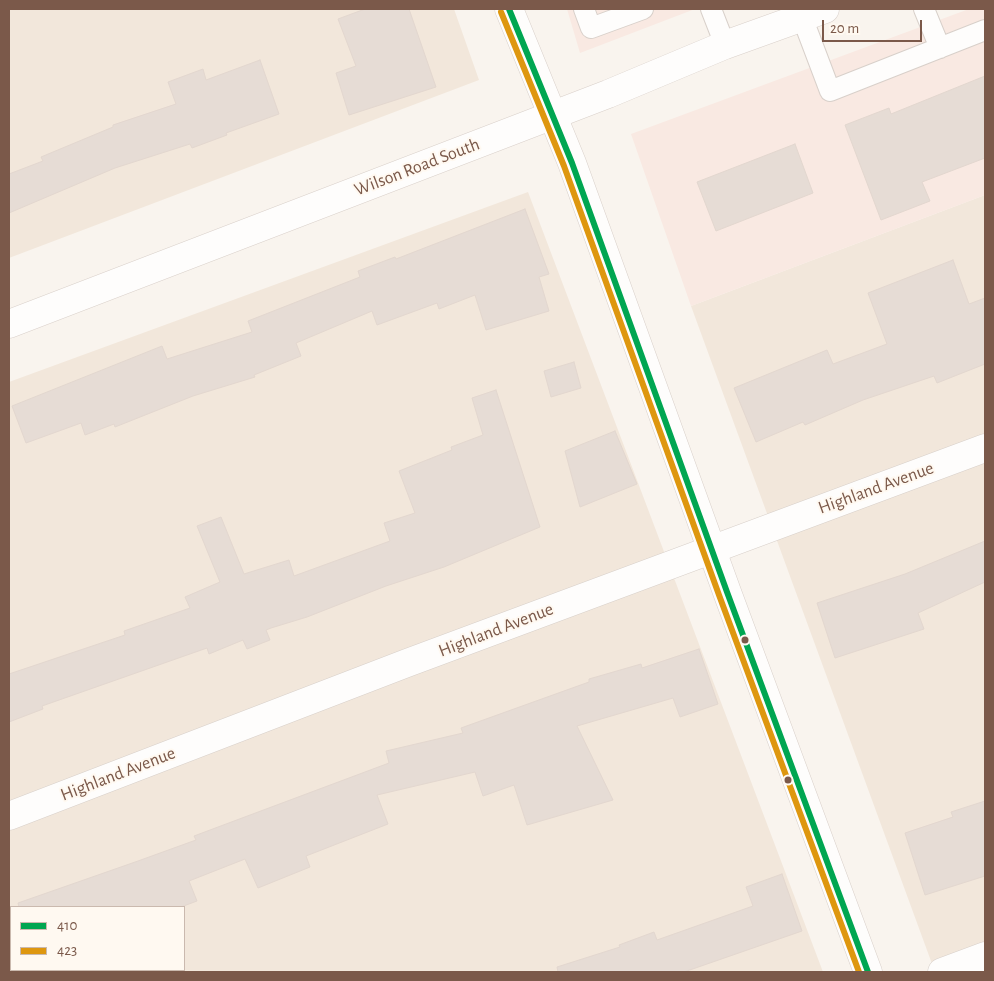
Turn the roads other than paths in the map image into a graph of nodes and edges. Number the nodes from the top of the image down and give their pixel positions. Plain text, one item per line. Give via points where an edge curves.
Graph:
1 (509, 9) edge
2 (584, 9) edge
3 (711, 9) edge
4 (924, 9) edge
5 (633, 11) edge
6 (813, 13) edge
7 (985, 30) edge
8 (724, 45) junction
9 (940, 48) junction
10 (554, 115) junction
11 (9, 324) edge
12 (985, 448) edge
13 (711, 549) junction
14 (9, 816) edge
15 (985, 956) edge
16 (868, 972) edge
17 (942, 972) edge

1 - 10 main road
2 - 5 lane via 591,28
3 - 8 lane
4 - 9 lane
6 - 8 main road, Wilson Road South
6 - 9 lane via 830,91
7 - 9 lane
8 - 10 main road, Wilson Road South
10 - 11 main road, Wilson Road South
10 - 13 main road
12 - 13 main road, Highland Avenue
13 - 14 main road, Highland Avenue
13 - 16 main road
15 - 17 main road

